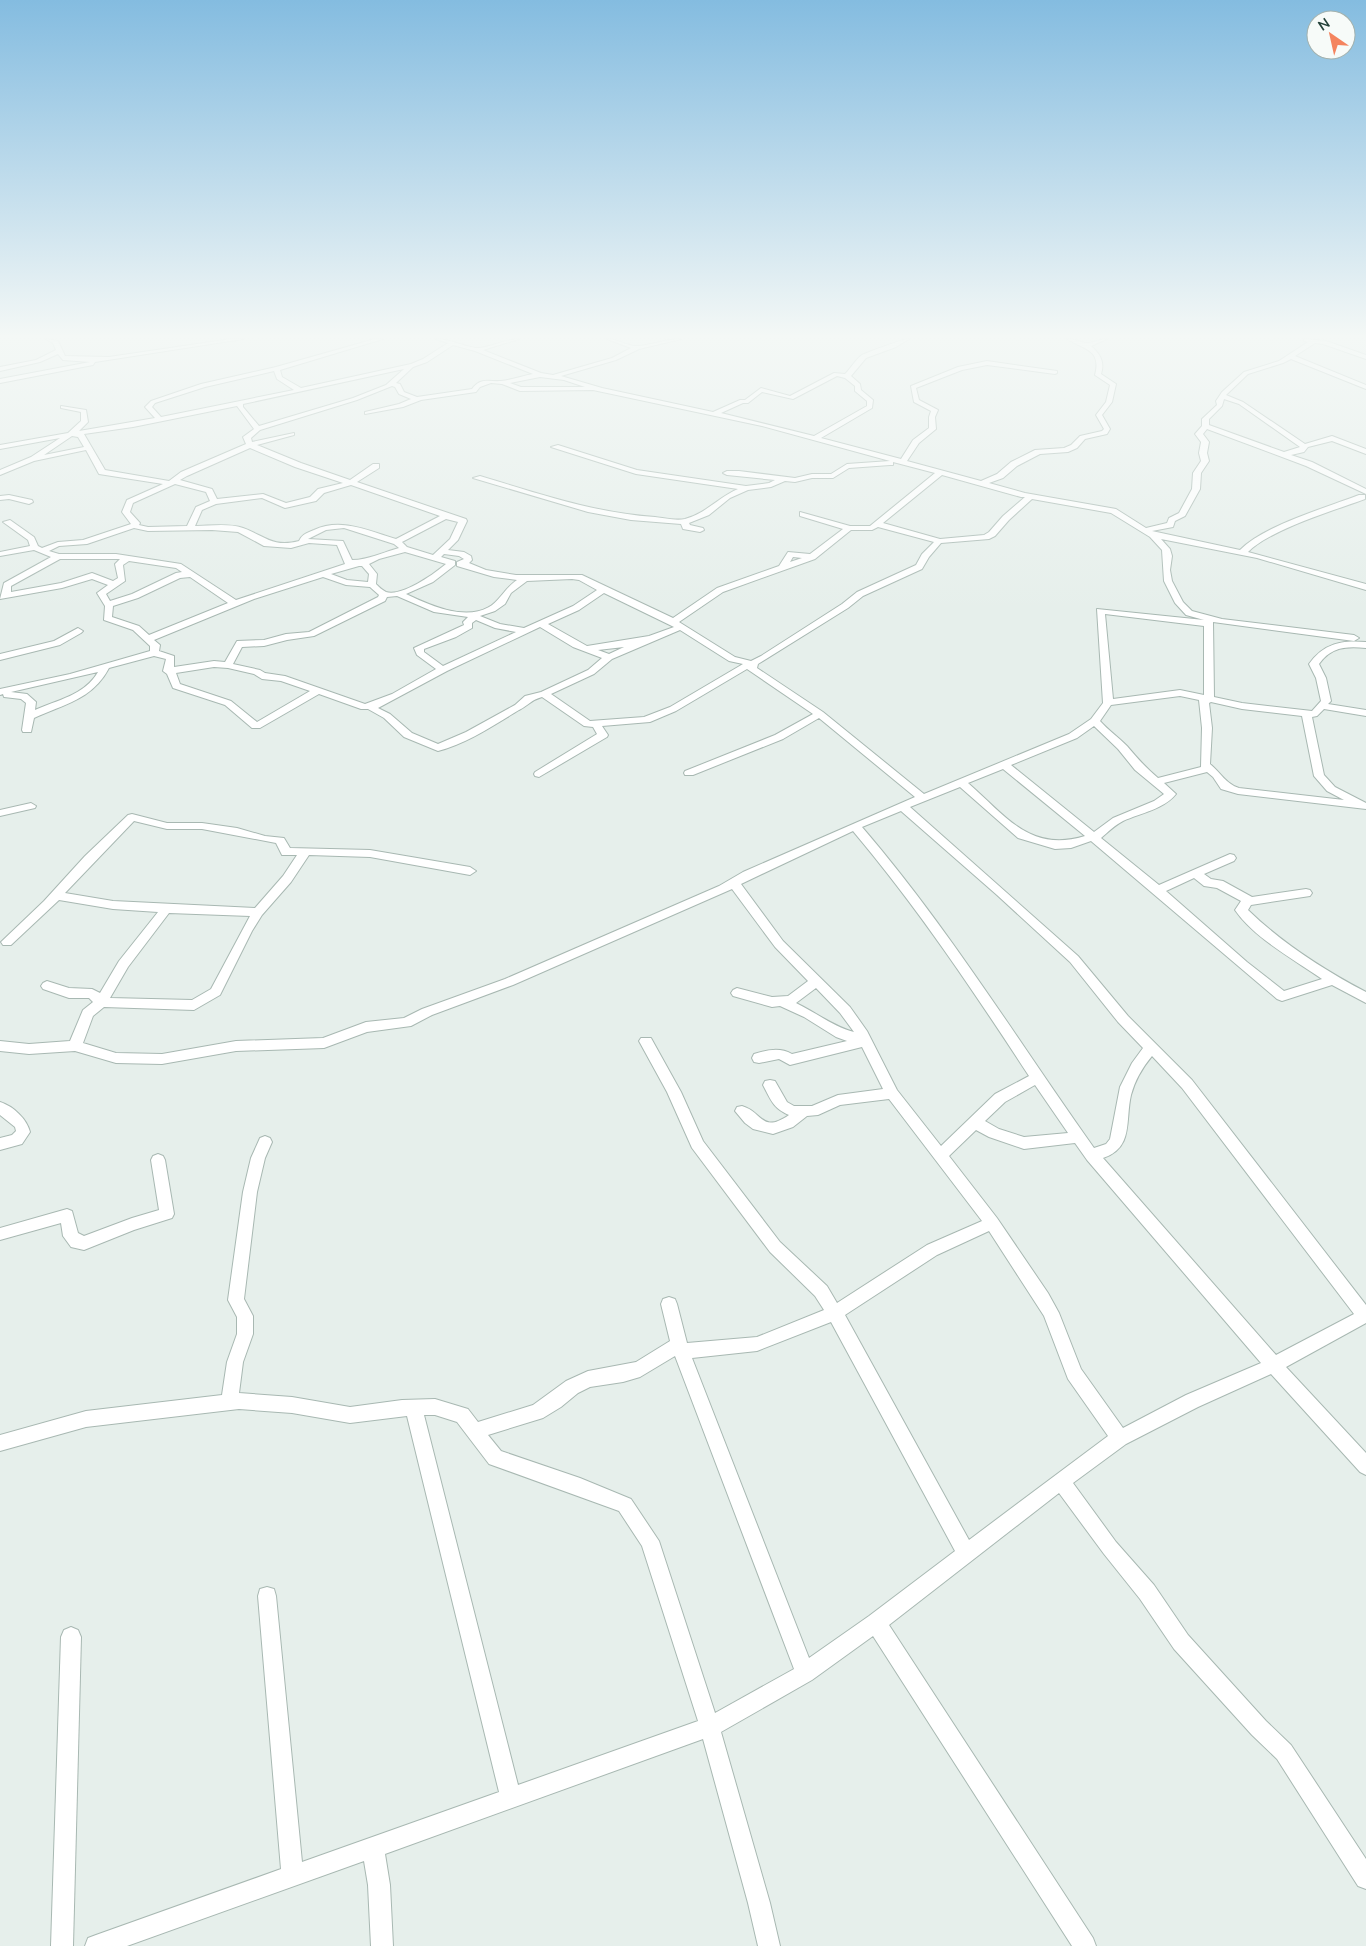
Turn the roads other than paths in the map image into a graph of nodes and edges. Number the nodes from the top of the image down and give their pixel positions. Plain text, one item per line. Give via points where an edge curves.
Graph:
1 (77, 430) edge
2 (101, 430) edge
3 (257, 430) edge
4 (783, 430) edge
5 (829, 430) edge
6 (931, 430) edge
7 (1107, 430) edge
8 (1203, 430) edge
9 (1216, 430) edge
10 (1279, 430) edge
11 (73, 434) junction
12 (292, 434) dead end
13 (814, 439) junction
14 (250, 445) junction
15 (1304, 446) junction
16 (0, 447) edge
17 (555, 447) dead end
18 (87, 448) junction
19 (864, 452) junction
20 (1366, 452) edge
21 (1283, 455) junction
22 (26, 462) junction
23 (900, 463) junction
24 (376, 466) dead end
25 (850, 466) junction
26 (0, 473) edge
27 (727, 473) dead end
28 (940, 473) junction
29 (763, 475) junction
30 (476, 478) dead end
31 (784, 479) junction
32 (172, 482) junction
33 (351, 483) junction
34 (983, 484) junction
35 (748, 488) junction
36 (1364, 495) edge
37 (1031, 496) junction
38 (0, 498) edge
39 (29, 502) dead end
40 (214, 502) junction
41 (803, 514) dead end
42 (444, 516) junction
43 (7, 522) dead end
44 (685, 522) junction
45 (876, 524) junction
46 (134, 526) junction
47 (190, 528) junction
48 (849, 528) junction
49 (700, 530) dead end
50 (1149, 532) junction
51 (397, 542) junction
52 (939, 542) junction
53 (303, 543) junction
54 (38, 549) junction
55 (405, 549) junction
56 (442, 551) junction
57 (1242, 553) junction
58 (0, 554) edge
59 (58, 557) junction
60 (126, 559) junction
61 (434, 559) junction
62 (361, 563) junction
63 (452, 563) junction
64 (463, 564) junction
65 (322, 574) junction
66 (189, 575) junction
67 (508, 576) junction
68 (526, 578) junction
69 (339, 580) junction
70 (114, 584) junction
71 (292, 584) junction
72 (372, 585) junction
73 (1366, 587) edge
74 (604, 590) junction
75 (400, 592) junction
76 (506, 593) junction
77 (384, 594) junction
78 (3, 595) edge
79 (234, 603) junction
80 (108, 605) junction
81 (471, 616) junction
82 (1208, 622) junction
83 (541, 624) junction
84 (677, 625) junction
85 (78, 631) dead end
86 (524, 631) junction
87 (652, 638) junction
88 (148, 639) junction
89 (1366, 640) edge
90 (1366, 645) edge
91 (584, 647) junction
92 (154, 653) junction
93 (0, 657) edge
94 (609, 657) junction
95 (228, 664) junction
96 (753, 664) junction
97 (106, 666) junction
98 (444, 670) junction
99 (171, 671) junction
100 (317, 691) junction
101 (0, 693) edge
102 (544, 694) junction
103 (1206, 700) junction
104 (1108, 703) junction
105 (373, 705) junction
106 (1320, 706) junction
107 (1306, 713) junction
108 (1366, 713) edge
109 (820, 714) junction
110 (29, 716) junction
111 (1095, 721) junction
112 (596, 724) junction
113 (27, 730) dead end
114 (1004, 764) junction
115 (1209, 768) junction
116 (689, 773) dead end
117 (539, 774) dead end
118 (961, 782) junction
119 (1156, 782) junction
120 (911, 787) junction
121 (947, 788) junction
122 (923, 798) junction
123 (31, 806) dead end
124 (902, 806) junction
125 (1365, 806) edge
126 (0, 813) edge
127 (855, 826) junction
128 (1094, 837) junction
129 (306, 851) junction
130 (1230, 858) dead end
131 (470, 871) dead end
132 (1196, 873) junction
133 (734, 883) junction
134 (1158, 890) junction
135 (1306, 893) dead end
136 (55, 895) junction
137 (1250, 901) junction
138 (166, 909) junction
139 (258, 912) junction
140 (2, 945) edge
141 (1334, 980) junction
142 (817, 981) junction
143 (48, 986) dead end
144 (737, 993) dead end
145 (1366, 998) edge
146 (780, 1001) junction
147 (101, 1002) junction
148 (646, 1041) dead end
149 (865, 1041) junction
150 (0, 1046) edge
151 (75, 1046) junction
152 (1151, 1048) junction
153 (759, 1058) dead end
154 (1037, 1078) junction
155 (770, 1085) dead end
156 (892, 1093) junction
157 (0, 1107) edge
158 (742, 1111) dead end
159 (804, 1111) junction
160 (975, 1122) junction
161 (1080, 1137) junction
162 (265, 1142) dead end
163 (0, 1144) edge
164 (1092, 1154) junction
165 (941, 1155) junction
166 (158, 1160) dead end
167 (992, 1223) junction
168 (0, 1234) edge
169 (669, 1304) dead end
170 (835, 1313) junction
171 (1365, 1316) edge
172 (680, 1348) junction
173 (1274, 1365) junction
174 (228, 1402) junction
175 (413, 1407) junction
176 (474, 1431) junction
177 (1120, 1438) junction
178 (0, 1443) edge
179 (1366, 1466) edge
180 (1061, 1480) junction
181 (967, 1554) junction
182 (267, 1596) dead end
183 (876, 1623) junction
184 (71, 1637) dead end
185 (805, 1673) junction
186 (710, 1727) junction
187 (511, 1798) junction
188 (373, 1847) junction
189 (292, 1876) junction
190 (1366, 1878) edge
191 (62, 1946) edge
192 (96, 1946) edge
193 (382, 1946) edge
194 (769, 1946) edge
195 (1085, 1946) edge

1 - 11 street
2 - 11 street
3 - 14 street via 247,437
4 - 13 street
5 - 13 street
6 - 23 street via 916,442
7 - 34 street via 1105,434 1080,438 1074,446 1064,450 1038,452
8 - 50 street via 1199,434 1205,442 1205,461 1198,473 1196,489 1182,514 1170,525
9 - 21 street
10 - 15 street
11 - 16 street
11 - 18 street via 82,435
11 - 22 street
12 - 14 street
13 - 19 street
14 - 32 street
14 - 33 street
15 - 20 street via 1332,438
15 - 21 street
17 - 35 street via 636,472
18 - 22 street
18 - 32 street via 102,472
19 - 23 street
19 - 25 street
21 - 36 street via 1309,464
22 - 26 street
23 - 25 street
23 - 28 street
24 - 33 street
25 - 31 street via 833,476
27 - 29 street
28 - 34 street
28 - 45 street
29 - 31 street
29 - 35 street
30 - 44 street via 588,510 631,518
31 - 35 street
32 - 40 street via 209,490
32 - 46 street via 130,502 126,512 136,523
33 - 40 street via 321,492 313,499 285,506 263,496
33 - 42 street
34 - 37 street
35 - 44 street via 727,496 706,514
36 - 57 street via 1282,528 1250,544
37 - 50 street via 1113,511
37 - 52 street via 986,537
38 - 39 street
40 - 47 street via 199,509
41 - 48 street
42 - 51 street
42 - 56 street via 463,521 454,540
43 - 54 street via 31,539
44 - 49 street via 686,527
45 - 48 street via 872,528
45 - 52 street
46 - 47 street
46 - 54 street via 84,542
47 - 53 street via 240,530 267,544 291,546
48 - 84 street via 812,557 790,554 782,568 720,590
50 - 57 street
50 - 82 street via 1166,549 1168,581 1179,603 1189,613
51 - 53 street via 344,526 324,528 305,537
51 - 55 street
52 - 96 street via 919,567 860,594
53 - 62 street via 340,543 348,563
54 - 58 street
54 - 59 street
55 - 61 street
55 - 62 street
56 - 61 street
56 - 64 street via 468,558
57 - 73 street
59 - 60 street via 116,556
59 - 78 street via 7,585
60 - 66 street via 178,566
60 - 70 street via 119,564 122,579
61 - 63 street
62 - 65 street
62 - 72 street via 373,574
63 - 64 street
63 - 75 street via 421,586
64 - 67 street via 472,569
65 - 69 street
65 - 71 street
66 - 79 street
66 - 80 street via 179,575
67 - 68 street
67 - 76 street via 504,580
68 - 74 street via 577,576
68 - 76 street
69 - 71 street
69 - 72 street
70 - 78 street via 92,576 62,585
70 - 80 street via 101,593
71 - 79 street
72 - 77 street
74 - 83 street via 576,608
74 - 84 street
75 - 77 street
75 - 81 street via 400,595 431,608
76 - 81 street via 496,608
77 - 95 street via 382,599 311,634 240,644
79 - 88 street
80 - 88 street via 107,618 136,628
81 - 86 street
81 - 98 street via 467,622 469,626 419,648 420,653
82 - 89 street
82 - 103 street
82 - 104 street via 1100,611
83 - 86 street
83 - 91 street
84 - 87 street
84 - 96 street via 732,659
85 - 93 street via 57,643
86 - 98 street
87 - 91 street via 606,647
87 - 94 street
88 - 92 street via 155,645
90 - 106 street via 1347,643 1322,652 1314,664 1326,701
91 - 94 street
92 - 97 street
92 - 99 street via 171,658 168,671
94 - 102 street via 591,672
95 - 99 street
95 - 100 street
96 - 109 street via 752,669
96 - 112 street via 673,709 646,720
97 - 101 street
97 - 110 street via 101,677 76,699 49,706
98 - 105 street
99 - 100 street via 176,686 228,703 256,726
100 - 105 street via 364,707
101 - 110 street via 24,696 31,702
102 - 105 street via 528,698 470,734 438,748 408,735 387,716 373,709
102 - 112 street via 588,724
103 - 104 street via 1180,693
103 - 107 street
103 - 115 street via 1203,705 1207,713 1205,765
104 - 111 street
106 - 107 street via 1314,714
106 - 108 street
107 - 125 street via 1319,776 1331,789
109 - 116 street via 779,737
109 - 120 street
110 - 113 street
111 - 114 street via 1073,736
111 - 119 street
112 - 117 street via 603,734
114 - 118 street
114 - 128 street
115 - 119 street
115 - 125 street via 1225,787 1238,791
118 - 121 street
118 - 128 street via 1022,836 1055,845
119 - 128 street via 1171,794 1117,820
120 - 121 street
120 - 122 street
121 - 122 street
122 - 124 street
123 - 126 street
124 - 127 street
124 - 152 street via 1074,959
127 - 133 street
127 - 154 street via 889,866 967,972
128 - 134 street
129 - 131 street via 383,855
129 - 136 street via 286,852 280,840 238,831 167,826 132,817
129 - 139 street
130 - 132 street
132 - 134 street
132 - 137 street via 1208,884 1219,884
133 - 142 street via 779,944
133 - 151 street via 406,1023 366,1027 324,1042 236,1046 162,1059 116,1058
134 - 141 street via 1282,996
135 - 137 street
136 - 138 street via 113,905
136 - 140 street
137 - 141 street via 1241,910 1249,918 1269,936
138 - 139 street
138 - 147 street via 123,964
139 - 147 street via 216,992 204,1000 194,1005
141 - 145 street
142 - 146 street via 791,1000
142 - 149 street via 845,1010
143 - 147 street via 69,993 92,994
144 - 146 street
146 - 149 street via 841,1034
147 - 151 street via 88,1013
148 - 170 street via 697,1144 775,1247 821,1291
149 - 153 street via 790,1060 781,1054
149 - 156 street
150 - 151 street
152 - 164 street via 1138,1062 1128,1084 1122,1102 1120,1135 1103,1154
152 - 171 street via 1187,1084
154 - 160 street via 1010,1091
154 - 161 street
155 - 159 street via 782,1106
156 - 159 street via 838,1100 813,1111
156 - 165 street
157 - 163 street via 21,1124 23,1132 17,1140
158 - 159 street via 750,1120 768,1128 784,1127
160 - 161 street via 994,1133 1024,1143
160 - 165 street
161 - 164 street
162 - 174 street via 250,1192 236,1300 245,1316 245,1334 235,1362
164 - 173 street
165 - 167 street
166 - 168 street via 167,1214 84,1243 76,1242 71,1236 68,1215
167 - 170 street via 932,1250
167 - 177 street via 1051,1313 1074,1374
169 - 172 street
170 - 172 street via 757,1344
170 - 181 street
171 - 173 street
172 - 176 street via 640,1369 588,1378 537,1412
172 - 185 street
173 - 177 street via 1192,1401
173 - 179 street
174 - 175 street via 292,1405 350,1415
174 - 178 street via 86,1419
175 - 176 street via 435,1407 462,1415
175 - 187 street
176 - 186 street via 495,1458 580,1486 624,1505 650,1541
177 - 180 street
180 - 181 street
180 - 190 street via 1181,1642 1284,1752
181 - 183 street
182 - 189 street
183 - 185 street
183 - 195 street
184 - 191 street
185 - 186 street
186 - 187 street
186 - 194 street
187 - 188 street
188 - 189 street
188 - 193 street via 379,1885
189 - 192 street

